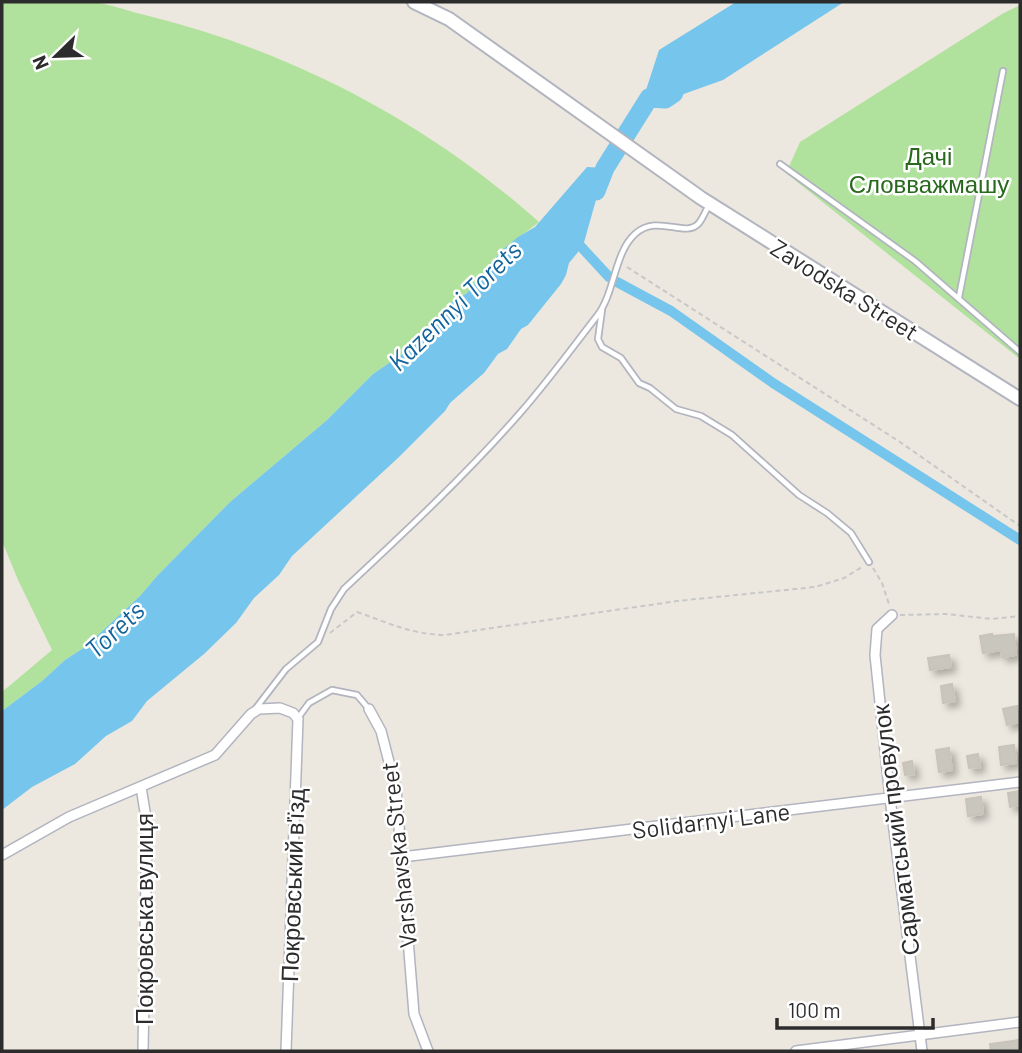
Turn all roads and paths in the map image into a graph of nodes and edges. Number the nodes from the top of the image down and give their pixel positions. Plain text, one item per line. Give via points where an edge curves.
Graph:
1 (414, 2) edge
2 (1003, 71) dead end
3 (780, 164) dead end
4 (710, 204) junction
5 (620, 262) junction
6 (959, 298) junction
7 (602, 309) junction
8 (1020, 352) edge
9 (1020, 399) edge
10 (1020, 526) edge
11 (869, 562) junction
12 (892, 615) junction
13 (1020, 617) edge
14 (318, 642) junction
15 (369, 709) joint
16 (251, 714) junction
17 (298, 719) junction
18 (1020, 782) edge
19 (141, 787) junction
20 (890, 798) junction
21 (2, 855) edge
22 (402, 857) junction
23 (1020, 1022) edge
24 (920, 1036) junction
25 (143, 1051) edge
26 (286, 1051) edge
27 (428, 1051) edge
28 (796, 1051) edge
29 (922, 1051) edge

1 - 4 street, Zavodska Street via 449,19
2 - 6 lane
3 - 6 lane
4 - 5 lane via 698,225 687,230 653,225 636,233 625,245
4 - 9 street, Zavodska Street
5 - 7 lane
5 - 10 path via 900,442
6 - 8 lane
7 - 11 lane via 598,340 621,358 639,383 676,410 701,416 732,435 799,495 851,533
7 - 14 lane via 522,411 344,589
11 - 12 path
11 - 14 path via 844,578 816,587 677,601 445,635 397,628 357,612
12 - 13 path
12 - 20 street, Сарматський провулок via 877,629 875,655
14 - 16 lane via 286,669
15 - 17 lane, Varshavska Street via 357,695 332,690 309,703
15 - 22 street, Varshavska Street via 389,756
16 - 17 street via 274,708 287,710
16 - 19 street via 215,755
17 - 26 street, Покровський в'їзд
18 - 20 street, Solidarnyi Lane
19 - 21 street via 69,817
19 - 25 street, Покровська вулиця via 147,824
20 - 22 street, Solidarnyi Lane
20 - 24 street, Сарматський провулок
22 - 27 street, Varshavska Street via 414,1014
23 - 24 street
24 - 28 street
24 - 29 street, Сарматський провулок

